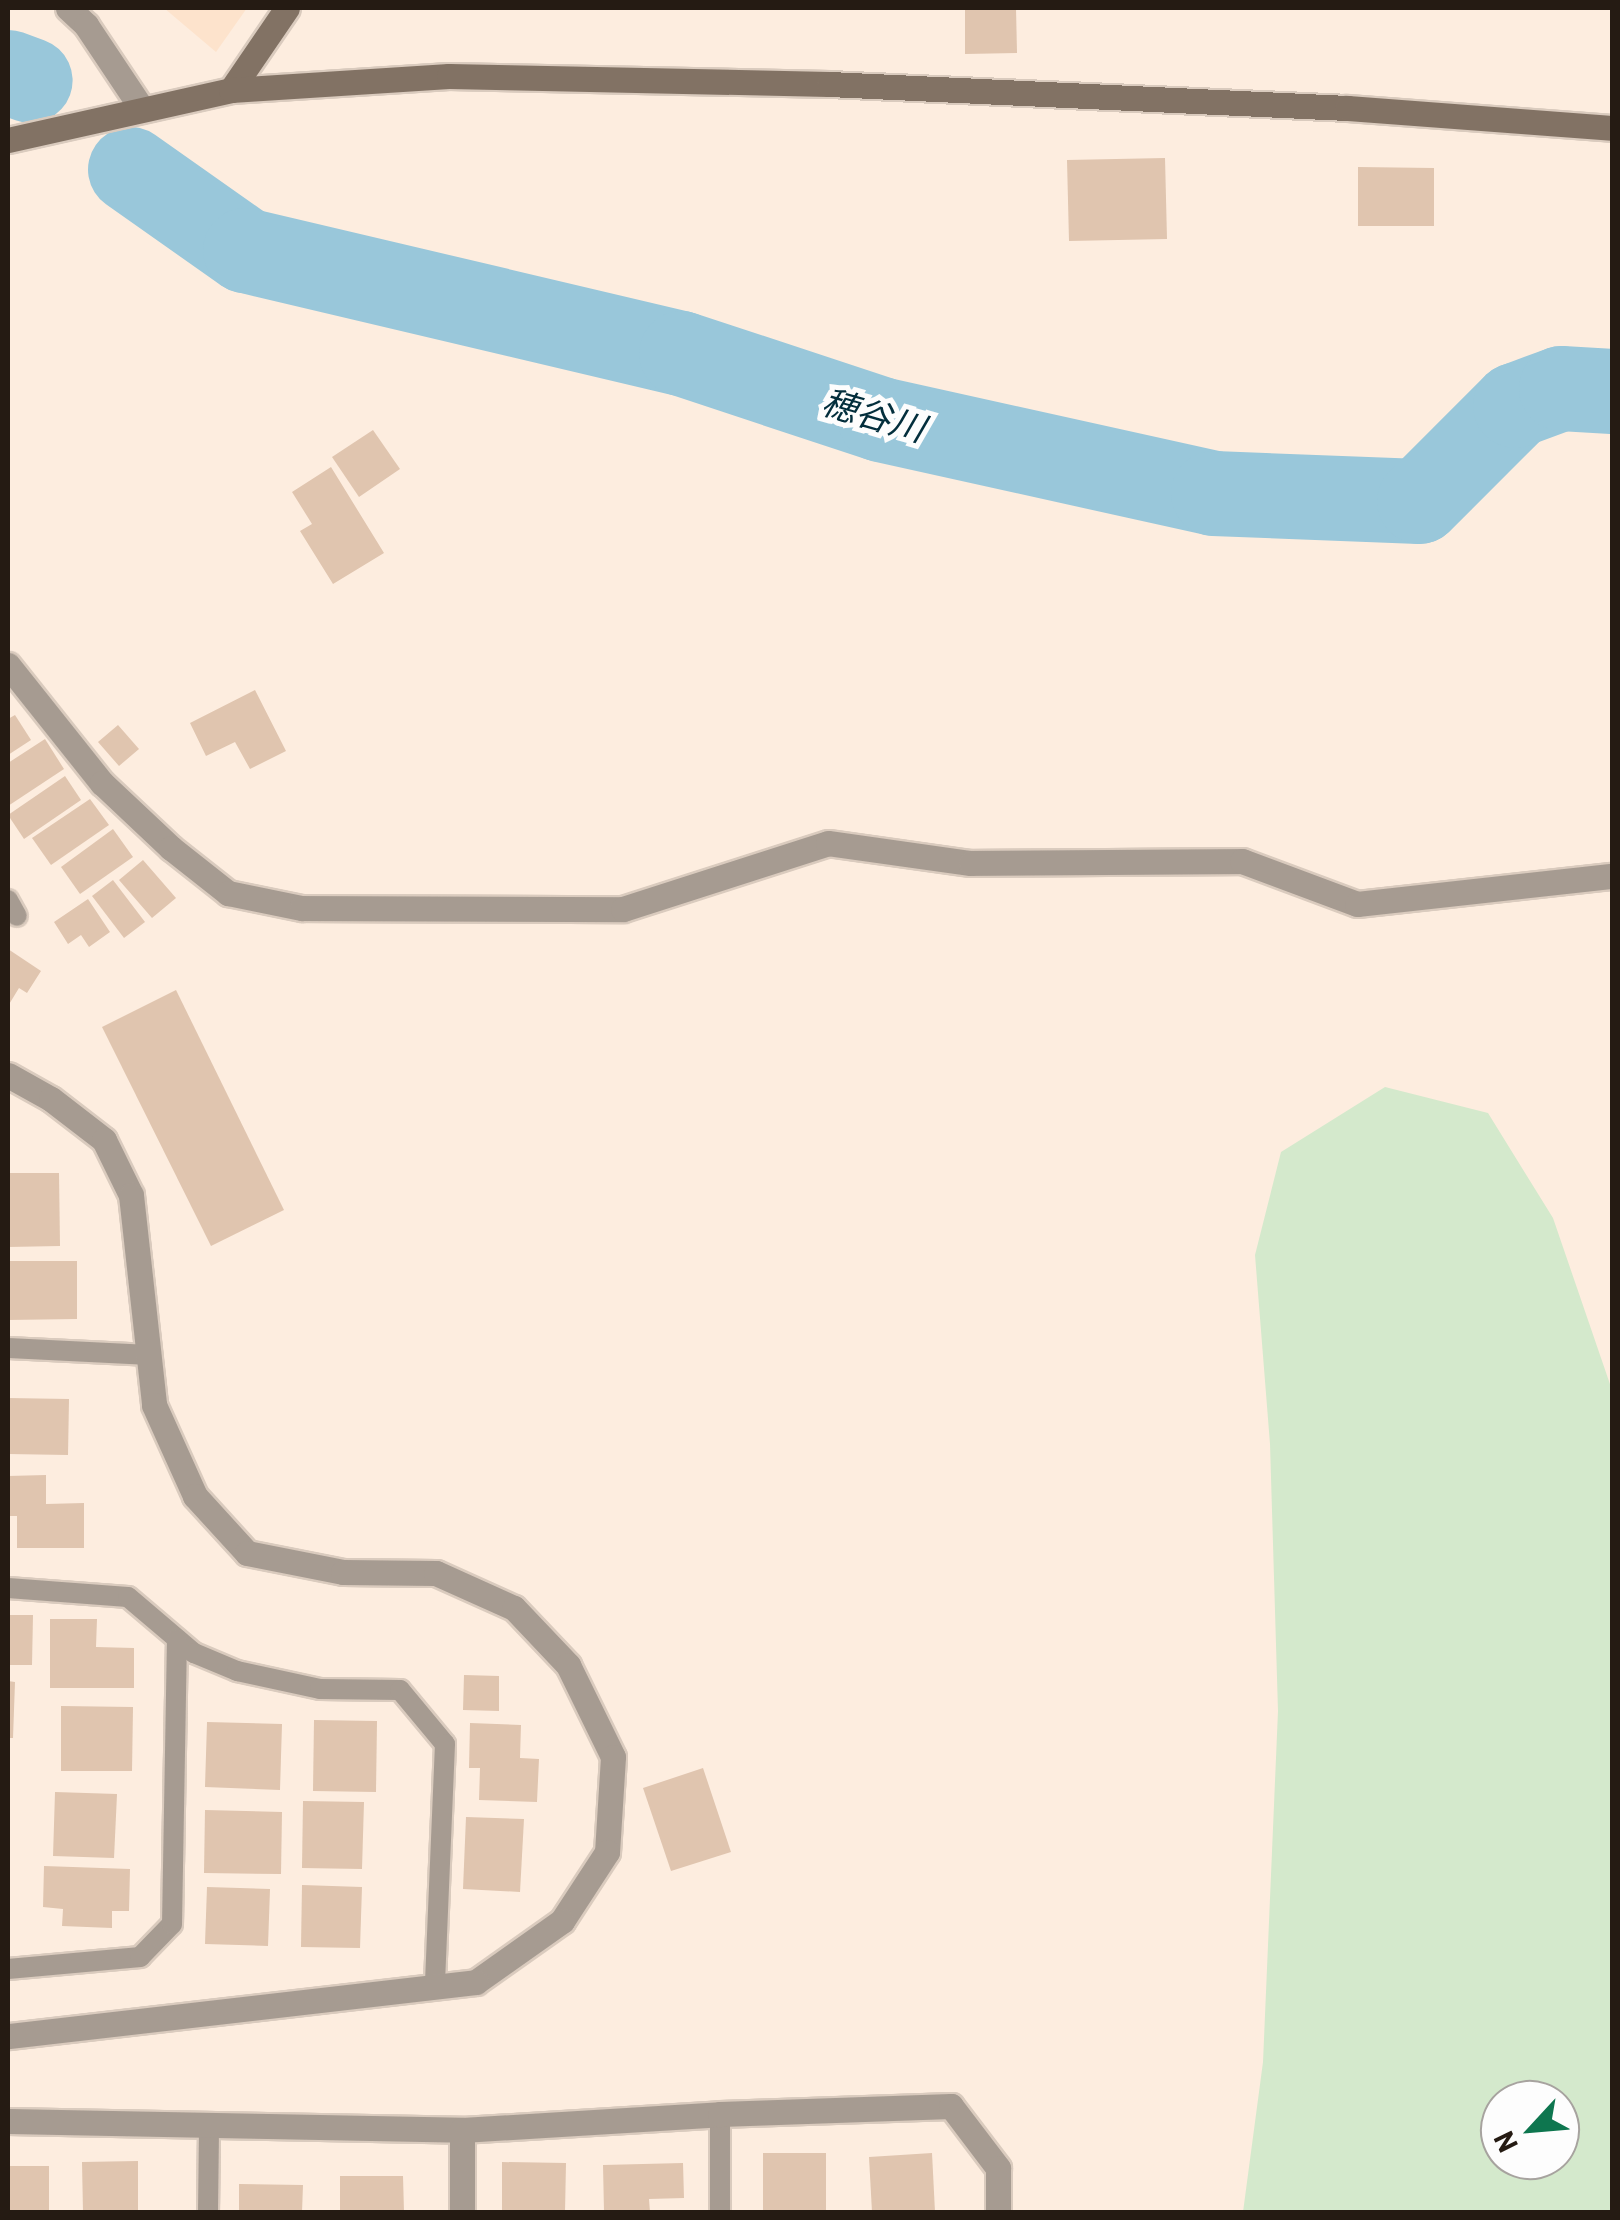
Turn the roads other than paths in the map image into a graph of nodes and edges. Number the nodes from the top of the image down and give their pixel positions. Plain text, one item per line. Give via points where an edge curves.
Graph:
1 (68, 8) edge
2 (288, 8) edge
3 (231, 90) junction
4 (142, 109) junction
5 (1612, 128) edge
6 (8, 140) edge
7 (8, 665) edge
8 (1612, 876) edge
9 (8, 1074) edge
10 (8, 1348) edge
11 (150, 1355) junction
12 (8, 1588) edge
13 (178, 1640) junction
14 (8, 1969) edge
15 (435, 1986) junction
16 (8, 2036) edge
17 (720, 2114) junction
18 (8, 2121) edge
19 (210, 2125) junction
20 (462, 2130) junction
21 (208, 2212) edge
22 (462, 2212) edge
23 (720, 2212) edge
24 (998, 2212) edge

1 - 4 street
2 - 3 street
3 - 4 street
3 - 5 street via 449,76 829,84 1347,108
4 - 6 street
7 - 8 street via 102,783 171,848 228,893 302,908 623,908 828,843 971,863 1242,861 1357,904
9 - 11 street via 104,1140 130,1195
10 - 11 lane
11 - 15 street via 154,1404 195,1496 247,1553 344,1572 436,1573 514,1608 568,1666 613,1757 608,1852 562,1921 476,1982
12 - 13 lane via 128,1597
13 - 14 lane via 172,1924 140,1956
13 - 15 lane via 237,1671 320,1688 400,1690 445,1744
15 - 16 street
17 - 20 street
17 - 23 lane
17 - 24 street via 950,2106 998,2168
18 - 19 street
19 - 20 street
19 - 21 lane
20 - 22 street

